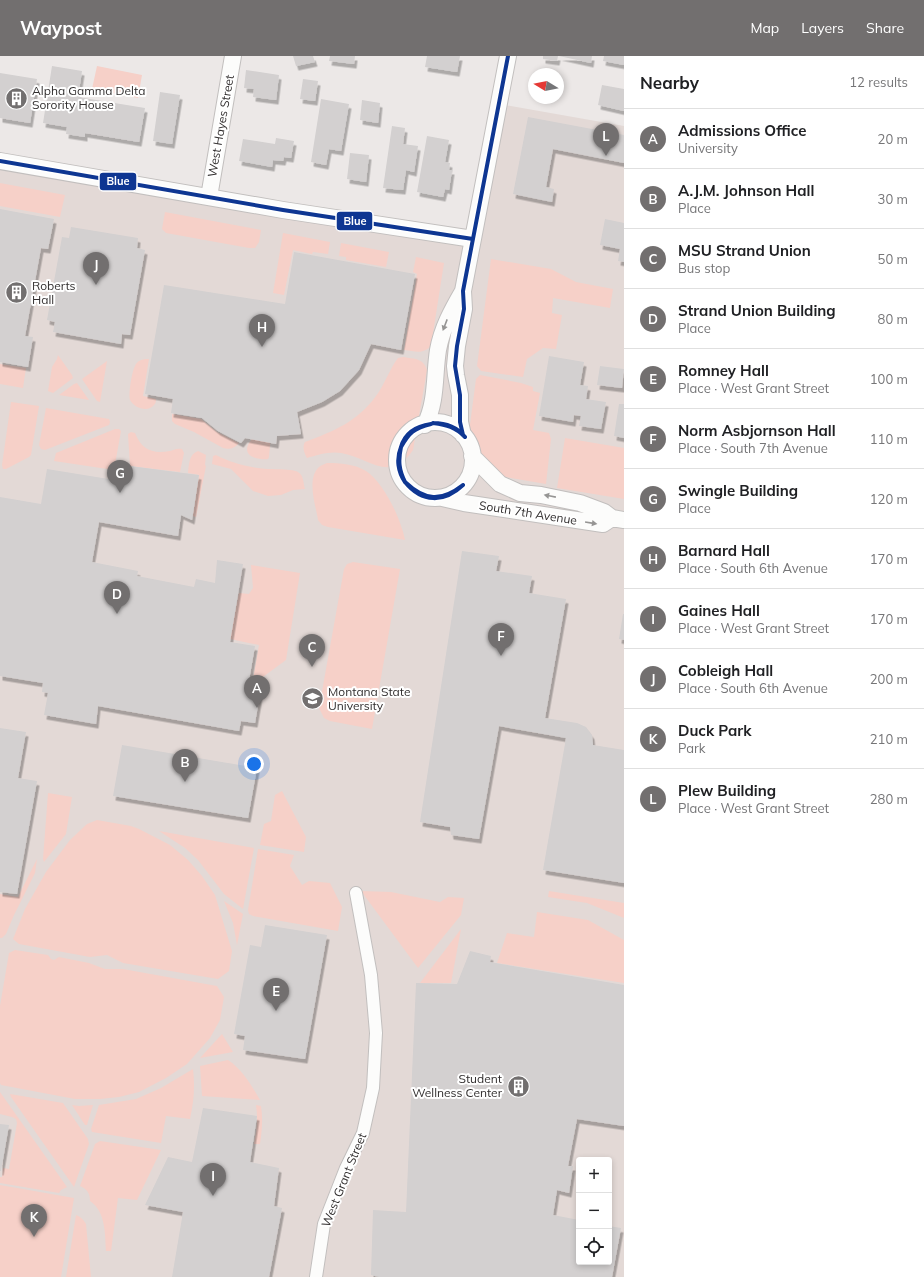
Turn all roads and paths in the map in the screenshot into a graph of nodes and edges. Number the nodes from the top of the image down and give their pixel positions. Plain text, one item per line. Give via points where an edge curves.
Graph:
1 (233, 56) edge
2 (508, 56) edge
3 (0, 161) edge
4 (209, 197) junction
5 (473, 238) junction
6 (463, 291) junction
7 (425, 424) junction
8 (463, 435) junction
9 (472, 456) junction
10 (442, 498) junction
11 (618, 519) edge
12 (356, 893) dead end
13 (316, 1277) edge

1 - 4 street, West Hayes Street
2 - 5 street
3 - 4 street
4 - 5 street
5 - 6 street
6 -> 7 street via 443,330 430,415
6 - 8 street via 464,309 455,366
7 - 8 street via 446,424
7 - 10 street via 410,432 402,442 398,466 408,487 430,498
8 - 9 street via 472,450
9 - 10 street via 470,476 463,486 454,494
11 -> 9 street, South 7th Avenue via 580,503 520,494 500,484
10 -> 11 street, South 7th Avenue via 464,504 603,524
12 - 13 street, West Grant Street via 371,975 376,1026 373,1088 363,1133 324,1224

